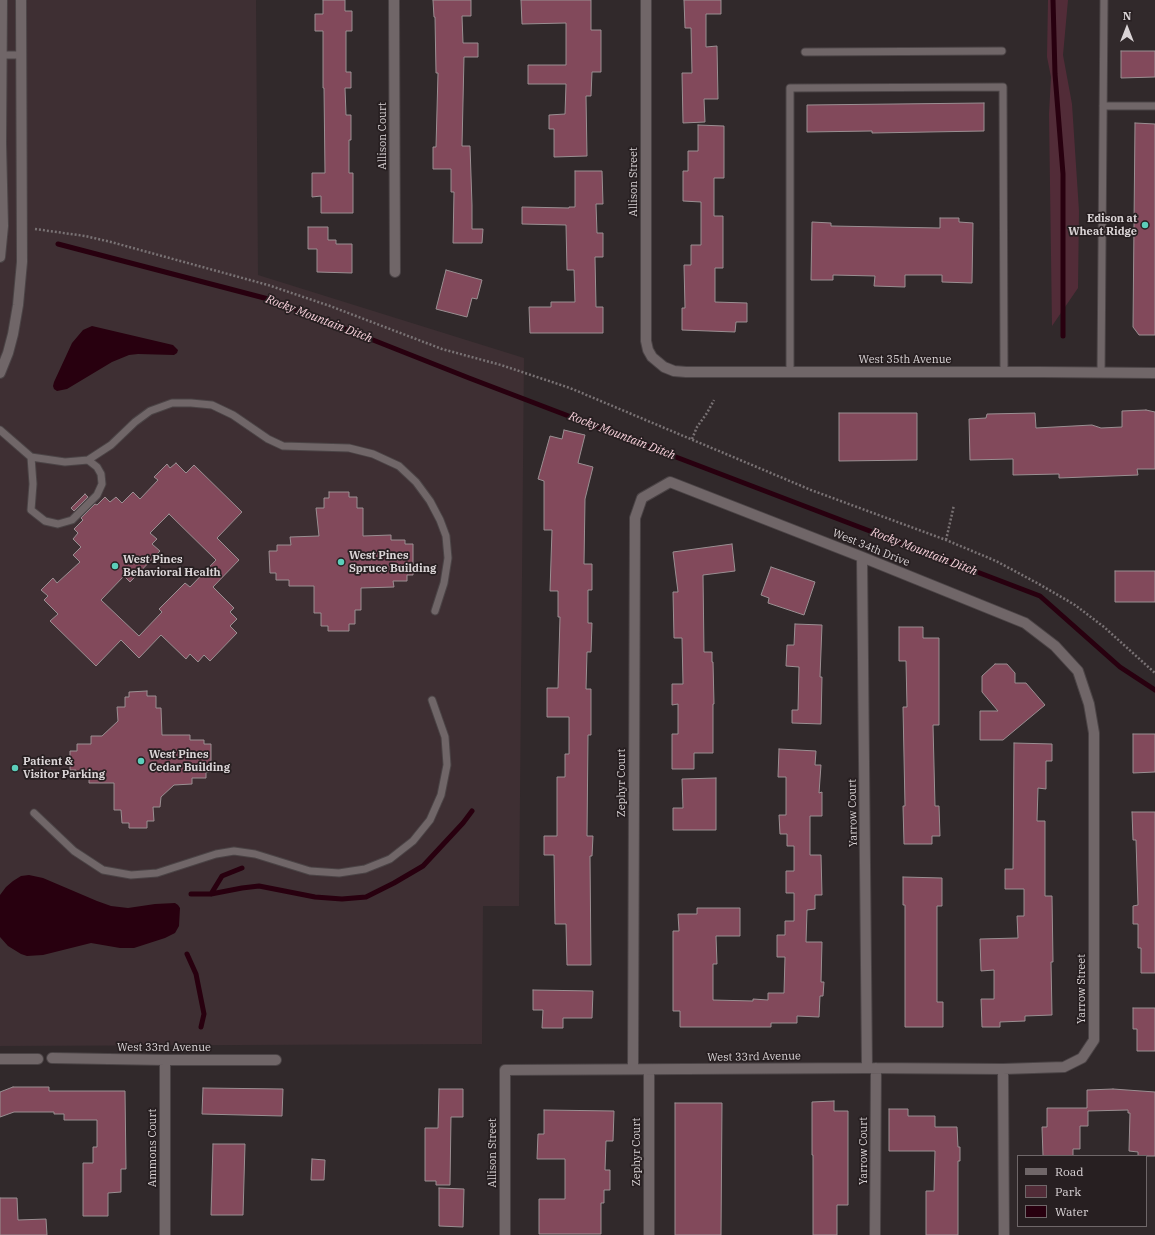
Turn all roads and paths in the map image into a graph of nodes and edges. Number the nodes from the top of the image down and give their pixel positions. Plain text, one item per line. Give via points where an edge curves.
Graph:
1 (2, 0) edge
2 (21, 0) edge
3 (394, 0) edge
4 (646, 0) edge
5 (1104, 0) edge
6 (1002, 51) dead end
7 (805, 52) dead end
8 (1, 55) edge
9 (21, 55) junction
10 (1103, 106) junction
11 (1155, 106) edge
12 (30, 228) dead end
13 (0, 257) edge
14 (395, 272) dead end
15 (657, 362) joint
16 (790, 372) junction
17 (1004, 372) junction
18 (0, 373) edge
19 (1101, 373) junction
20 (1155, 373) edge
21 (714, 400) dead end
22 (0, 430) edge
23 (692, 439) junction
24 (31, 457) junction
25 (88, 460) junction
26 (642, 498) joint
27 (954, 505) dead end
28 (946, 540) junction
29 (862, 557) junction
30 (435, 611) dead end
31 (1078, 671) joint
32 (1155, 673) edge
33 (432, 700) dead end
34 (34, 813) dead end
35 (52, 1058) dead end
36 (0, 1059) edge
37 (38, 1059) dead end
38 (165, 1060) junction
39 (276, 1060) dead end
40 (872, 1068) junction
41 (633, 1069) junction
42 (1003, 1069) junction
43 (505, 1070) joint
44 (649, 1070) junction
45 (165, 1235) edge
46 (505, 1235) edge
47 (649, 1235) edge
48 (875, 1235) edge
49 (1004, 1235) edge

1 - 8 street
2 - 9 street
3 - 14 street, Allison Court
4 - 15 street, Allison Street via 646,342 648,350
5 - 10 lane
6 - 7 lane
8 - 9 lane
8 - 13 street via 3,226
9 - 18 street via 21,275 13,334
10 - 11 lane
10 - 19 lane
12 - 23 path via 111,242 268,285 429,344 570,388
15 - 16 street, West 35th Avenue via 674,371 686,372
16 - 17 street, West 35th Avenue
16 - 17 lane via 790,88 1003,87
17 - 19 street, West 35th Avenue
19 - 20 street, West 35th Avenue
21 - 23 path
22 - 24 lane
23 - 28 path via 811,490
24 - 25 lane via 65,462
24 - 25 lane via 34,484 31,510 45,522 58,524 72,520 97,495 102,484 101,474
25 - 30 lane via 111,445 150,411 172,403 212,405 283,446 349,448 373,454 399,466 416,482 440,520 446,536 448,558 444,583
26 - 29 street, West 34th Drive via 670,482
26 - 41 street, Zephyr Court via 635,518
27 - 28 path
28 - 32 path via 996,561 1075,605 1104,627
29 - 31 street, West 34th Drive via 1025,623 1055,646
29 - 40 street, Yarrow Court
31 - 42 street, Yarrow Street via 1089,704 1094,733 1094,1040 1082,1058 1064,1067
33 - 34 lane via 445,738 447,765 441,795 430,820 413,841 390,859 364,869 339,873 310,871 255,854 234,851 216,854 157,873 131,875 103,870 74,851
35 - 38 street, West 33rd Avenue
36 - 37 street
38 - 39 street, West 33rd Avenue
38 - 45 street, Ammons Court
40 - 42 street, West 33rd Avenue
40 - 44 street, West 33rd Avenue
40 - 48 street, Yarrow Court
41 - 43 street, West 33rd Avenue
41 - 44 street, West 33rd Avenue
42 - 49 street
43 - 46 street, Allison Street
44 - 47 street, Zephyr Court

